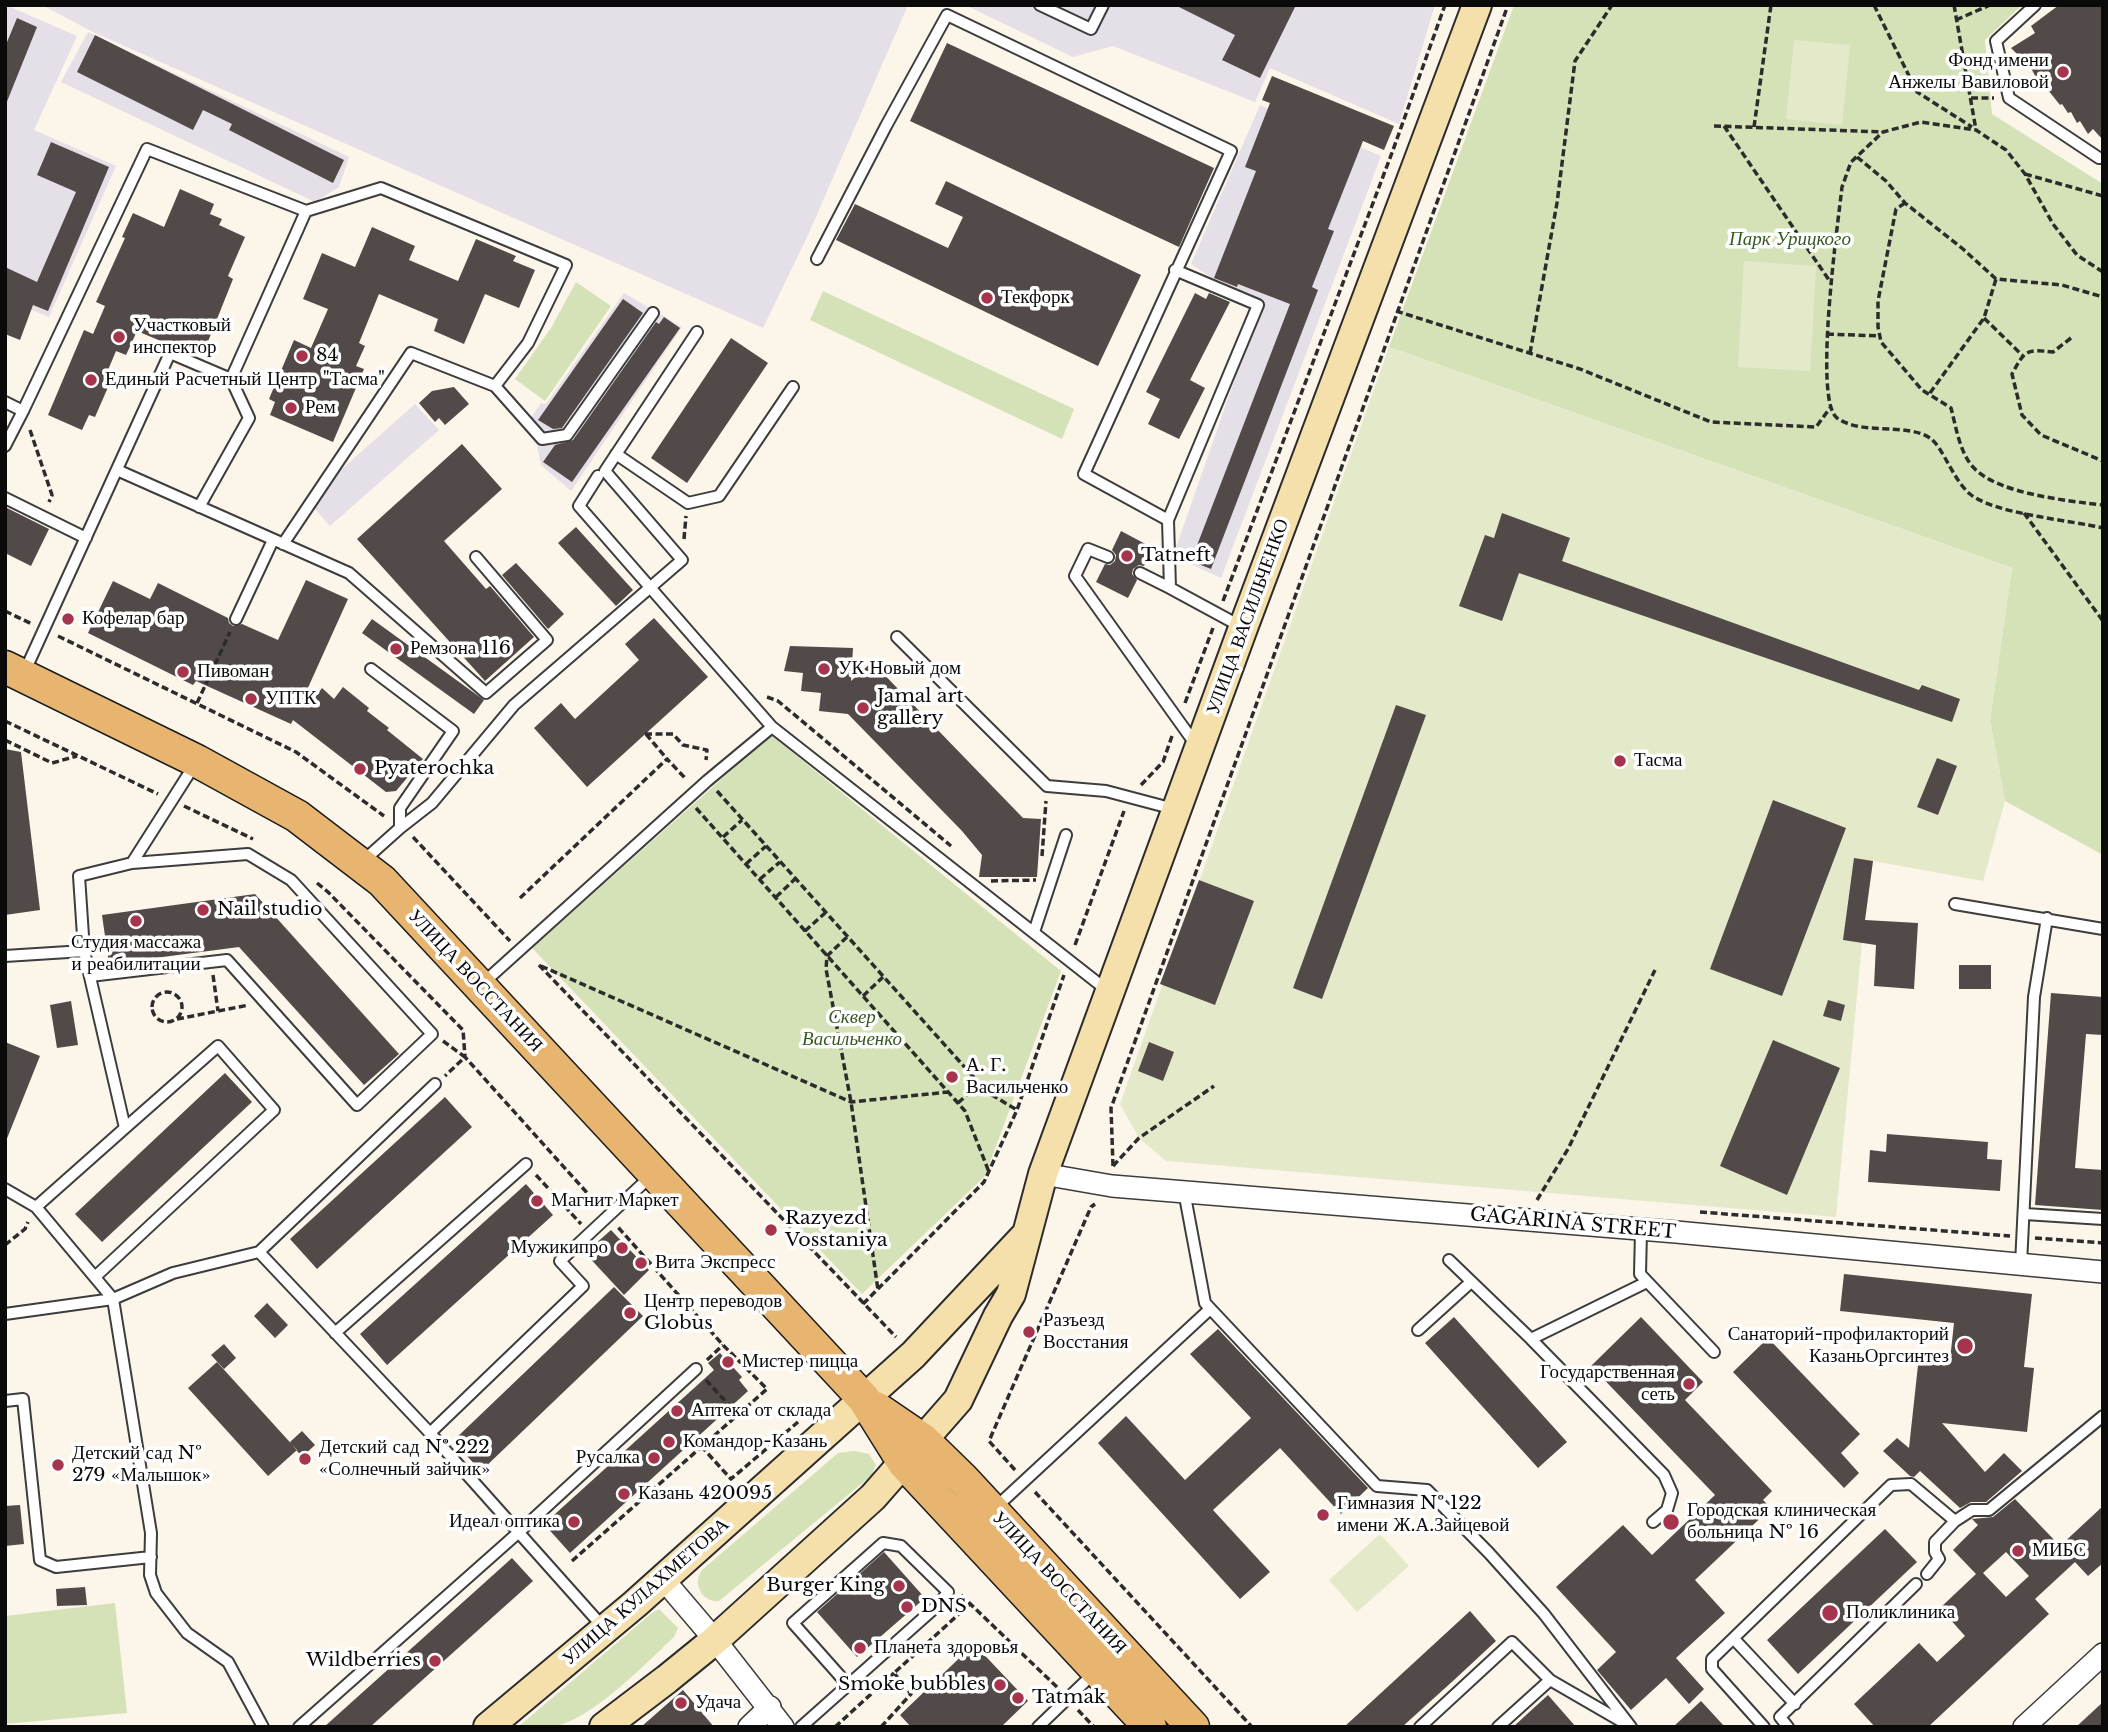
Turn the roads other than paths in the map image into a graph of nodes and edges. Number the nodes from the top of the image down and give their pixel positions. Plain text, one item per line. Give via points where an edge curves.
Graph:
1 (1040, 5) edge
2 (1102, 5) edge
3 (1477, 5) edge
4 (2035, 5) edge
5 (2103, 158) edge
6 (306, 211) junction
7 (817, 259) dead end
8 (1175, 270) junction
9 (653, 313) dead end
10 (698, 332) dead end
11 (231, 379) junction
12 (495, 386) junction
13 (793, 387) dead end
14 (5, 402) edge
15 (23, 411) junction
16 (5, 446) edge
17 (616, 454) junction
18 (117, 470) junction
19 (598, 476) dead end
20 (5, 499) edge
21 (199, 506) junction
22 (1168, 520) junction
23 (86, 538) junction
24 (278, 542) junction
25 (476, 557) dead end
26 (1108, 557) dead end
27 (1140, 573) dead end
28 (651, 587) junction
29 (1170, 588) junction
30 (236, 619) road end
31 (1243, 628) junction
32 (897, 637) dead end
33 (371, 669) dead end
34 (14, 671) edge
35 (772, 727) junction
36 (1200, 750) junction
37 (197, 761) junction
38 (1177, 810) junction
39 (400, 828) junction
40 (1066, 835) dead end
41 (132, 863) junction
42 (360, 864) junction
43 (1955, 904) dead end
44 (2047, 918) junction
45 (2103, 929) edge
46 (1034, 932) junction
47 (85, 951) junction
48 (5, 956) edge
49 (90, 976) junction
50 (480, 986) junction
51 (1110, 993) junction
52 (435, 1084) dead end
53 (125, 1128) junction
54 (526, 1164) road end
55 (654, 1174) junction
56 (1043, 1174) junction
57 (5, 1189) edge
58 (1184, 1191) junction
59 (36, 1206) junction
60 (2025, 1213) junction
61 (2103, 1219) edge
62 (1641, 1231) junction
63 (1028, 1232) junction
64 (259, 1252) junction
65 (1449, 1261) dead end
66 (2021, 1264) junction
67 (2103, 1272) edge
68 (96, 1276) junction
69 (1471, 1282) junction
70 (1647, 1282) junction
71 (113, 1299) junction
72 (1210, 1309) junction
73 (5, 1314) edge
74 (1418, 1330) dead end
75 (335, 1333) junction
76 (1531, 1339) junction
77 (1713, 1352) dead end
78 (696, 1369) road end
79 (864, 1399) junction
80 (5, 1401) edge
81 (2103, 1416) edge
82 (430, 1433) junction
83 (914, 1452) junction
84 (991, 1511) junction
85 (1955, 1521) junction
86 (1653, 1522) dead end
87 (519, 1532) junction
88 (151, 1557) junction
89 (1927, 1574) dead end
90 (663, 1579) junction
91 (1916, 1584) dead end
92 (605, 1630) junction
93 (1734, 1639) junction
94 (715, 1640) junction
95 (2103, 1654) edge
96 (1097, 1670) junction
97 (1550, 1680) junction
98 (848, 1685) junction
99 (1795, 1704) junction
100 (769, 1707) junction
101 (1780, 1717) junction
102 (263, 1727) edge
103 (299, 1727) edge
104 (488, 1727) edge
105 (604, 1727) edge
106 (749, 1727) edge
107 (783, 1727) edge
108 (801, 1727) edge
109 (1038, 1727) edge
110 (1150, 1727) edge
111 (1194, 1727) edge
112 (1420, 1727) edge
113 (1498, 1727) edge
114 (1631, 1727) edge
115 (1766, 1727) edge
116 (1788, 1727) edge
117 (2024, 1727) edge

1 - 2 lane via 1091,29
3 - 31 main road, УЛИЦА ВАСИЛЬЧЕНКО
4 - 5 lane via 1997,41 2009,98
6 - 11 lane
6 - 12 lane via 380,188 566,265 528,342
6 - 15 lane via 147,149
7 - 8 lane via 947,15 1231,152
8 - 22 lane via 1084,474
8 - 22 lane via 1258,305
9 - 12 lane via 567,435 542,439
10 - 17 lane
11 - 18 lane via 170,353
11 - 21 lane via 249,418
12 - 24 lane via 411,353
13 - 17 lane via 719,496 688,503
14 - 15 lane
15 - 16 lane
17 - 28 lane via 605,471 682,560
18 - 21 lane
18 - 23 lane
19 - 28 lane via 579,506
20 - 23 lane
21 - 24 lane
22 - 29 lane
23 - 34 lane via 44,630
24 - 25 lane via 349,573 486,693 547,640
24 - 30 lane
26 - 36 lane via 1088,549 1076,576
27 - 29 lane
28 - 35 lane
28 - 39 lane via 513,705 432,803
29 - 31 lane
31 - 36 main road, УЛИЦА ВАСИЛЬЧЕНКО
32 - 38 lane via 1047,786 1106,791
33 - 39 lane via 453,732 400,808
34 - 37 main road, УЛИЦА ВОССТАНИЯ
35 - 46 lane
35 - 50 lane
36 - 38 main road, УЛИЦА ВАСИЛЬЧЕНКО
37 - 41 lane
37 - 42 main road, УЛИЦА ВОССТАНИЯ via 297,816
38 - 51 main road, УЛИЦА ВАСИЛЬЧЕНКО
39 - 42 lane
40 - 46 lane
41 - 47 lane via 79,876
41 - 49 lane via 248,854 291,880 432,1034 357,1105 227,960
42 - 50 main road, УЛИЦА ВОССТАНИЯ via 382,881
43 - 44 lane
44 - 45 lane
44 - 60 lane via 2034,997
46 - 51 lane
47 - 48 lane
47 - 49 lane
49 - 53 lane
50 - 55 main road, УЛИЦА ВОССТАНИЯ
51 - 56 main road, УЛИЦА ВАСИЛЬЧЕНКО
52 - 64 lane
53 - 59 lane
53 - 68 lane via 218,1046 274,1110
54 - 75 lane
55 - 79 main road, УЛИЦА ВОССТАНИЯ
55 - 82 lane via 560,1261 583,1286
56 - 58 street, GAGARINA STREET via 1112,1186
56 - 63 main road, УЛИЦА ВАСИЛЬЧЕНКО
57 - 59 lane
58 - 62 street, GAGARINA STREET
58 - 72 lane via 1205,1303
59 - 68 lane
60 - 61 lane
60 - 66 lane
62 - 66 street, GAGARINA STREET
62 - 70 lane via 1640,1274
63 - 79 main road, УЛИЦА ВАСИЛЬЧЕНКО via 929,1340
63 - 83 main road, УЛИЦА ВАСИЛЬЧЕНКО via 1011,1294 957,1401
64 - 71 lane via 173,1273
64 - 75 lane
65 - 69 lane
66 - 67 street, GAGARINA STREET
68 - 71 lane
69 - 74 lane
69 - 76 lane
70 - 76 lane
70 - 77 lane
71 - 73 lane
71 - 88 lane
72 - 84 lane
72 - 114 lane via 1377,1486 1427,1490 1544,1614
75 - 82 lane
76 - 86 lane via 1664,1475 1672,1493 1667,1510
78 - 87 lane
79 - 83 main road, УЛИЦА ВОССТАНИЯ
79 - 90 main road, УЛИЦА КУЛАХМЕТОВА
80 - 88 lane via 23,1399 40,1560 56,1567
81 - 85 lane via 1990,1510 1972,1510
82 - 87 lane
83 - 84 main road, УЛИЦА ВОССТАНИЯ via 962,1478
83 - 94 main road via 873,1497
83 - 96 main road, УЛИЦА ВОССТАНИЯ
84 - 111 main road, УЛИЦА ВОССТАНИЯ
85 - 89 lane via 1935,1542 1939,1559
85 - 93 lane via 1911,1484 1891,1485
87 - 92 lane
87 - 103 lane
88 - 102 lane via 156,1593 187,1633 228,1662
90 - 92 main road, УЛИЦА КУЛАХМЕТОВА
90 - 94 street
91 - 99 lane
92 - 104 main road, УЛИЦА КУЛАХМЕТОВА
93 - 99 lane
93 - 115 lane via 1712,1659 1712,1669
94 - 100 street
94 - 105 main road
95 - 117 street
96 - 109 lane
96 - 110 main road, УЛИЦА ВОССТАНИЯ
97 - 112 lane via 1511,1642
97 - 113 lane
97 - 114 lane
98 - 98 lane via 948,1592 901,1546 883,1543 793,1623
98 - 108 lane
99 - 101 lane
100 - 106 street
100 - 107 street
101 - 115 lane
101 - 116 lane

